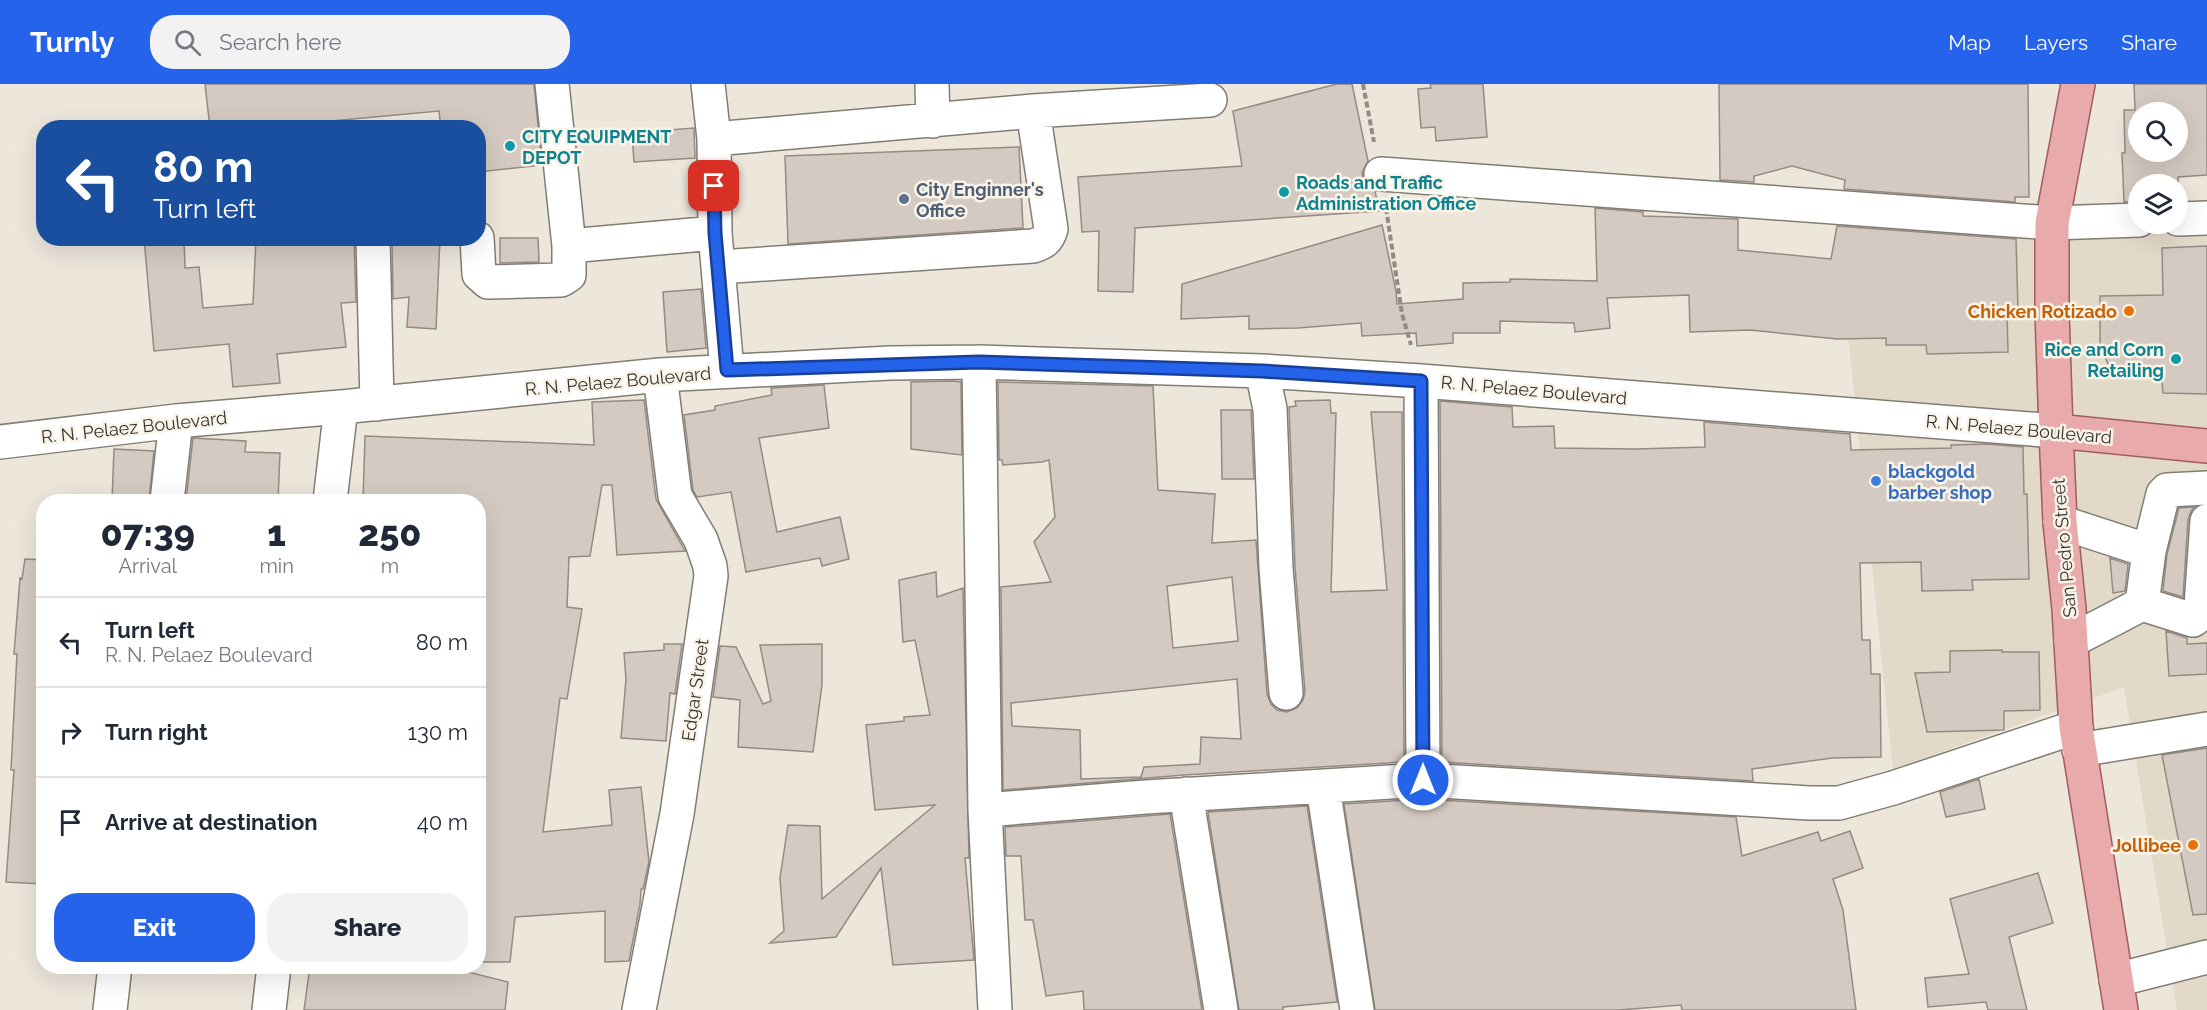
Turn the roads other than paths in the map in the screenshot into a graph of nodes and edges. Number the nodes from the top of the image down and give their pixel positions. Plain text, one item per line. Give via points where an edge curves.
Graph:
1 (552, 84) edge
2 (708, 84) edge
3 (932, 84) edge
4 (2078, 84) edge
5 (1210, 100) dead end
6 (1033, 111) junction
7 (933, 121) junction
8 (714, 139) junction
9 (1381, 174) road end
10 (2207, 218) edge
11 (2188, 219) edge
12 (2128, 220) edge
13 (2052, 223) junction
14 (715, 233) junction
15 (373, 246) edge
16 (477, 246) edge
17 (569, 246) junction
18 (719, 267) junction
19 (979, 362) junction
20 (727, 370) junction
21 (1262, 371) junction
22 (660, 375) junction
23 (1421, 381) junction
24 (377, 404) junction
25 (341, 408) junction
26 (176, 421) junction
27 (2056, 431) junction
28 (0, 442) edge
29 (2207, 447) edge
30 (2203, 487) edge
31 (168, 494) edge
32 (331, 494) edge
33 (2207, 521) edge
34 (2060, 522) junction
35 (2149, 551) junction
36 (2142, 604) junction
37 (2071, 641) junction
38 (1286, 693) dead end
39 (2207, 729) edge
40 (2078, 739) junction
41 (1423, 780) junction
42 (1323, 787) junction
43 (1186, 794) junction
44 (985, 810) junction
45 (2207, 957) edge
46 (114, 974) edge
47 (273, 974) edge
48 (2118, 995) edge
49 (110, 1010) edge
50 (269, 1010) edge
51 (639, 1010) edge
52 (995, 1010) edge
53 (1221, 1010) edge
54 (1357, 1010) edge

1 - 17 street
2 - 8 street
3 - 7 street
4 - 13 main road, San Pedro Street
5 - 6 street
6 - 7 street
6 - 18 street via 1051,230 1042,243
7 - 8 street
8 - 14 street
9 - 13 street
10 - 11 street
12 - 13 street
13 - 27 main road, San Pedro Street
14 - 17 street
14 - 18 street
15 - 24 street
16 - 17 street via 479,274 488,282 561,280 569,275
18 - 20 street
19 - 20 street, R. N. Pelaez Boulevard
19 - 21 street, R. N. Pelaez Boulevard
19 - 44 street
20 - 22 street, R. N. Pelaez Boulevard
21 - 23 street, R. N. Pelaez Boulevard
21 - 38 street via 1270,409
22 - 24 street, R. N. Pelaez Boulevard
22 - 51 street, Edgar Street via 675,496 701,540 711,576 677,814
23 - 27 street, R. N. Pelaez Boulevard
23 - 41 street
24 - 25 street, R. N. Pelaez Boulevard
25 - 26 street, R. N. Pelaez Boulevard
25 - 32 street
26 - 28 street, R. N. Pelaez Boulevard
26 - 31 street
27 - 29 main road, R. N. Pelaez Boulevard
27 - 34 main road, San Pedro Street
29 - 30 street
30 - 35 street via 2166,490
33 - 36 street via 2197,617 2193,620
34 - 35 street
34 - 37 main road, San Pedro Street
35 - 36 street
36 - 37 street
37 - 40 main road, San Pedro Street
39 - 40 street
40 - 41 street via 1839,802
40 - 48 main road, San Pedro Street
41 - 42 street
42 - 43 street
42 - 54 street
43 - 44 street
43 - 53 street
44 - 52 street
45 - 48 street
46 - 49 street
47 - 50 street

